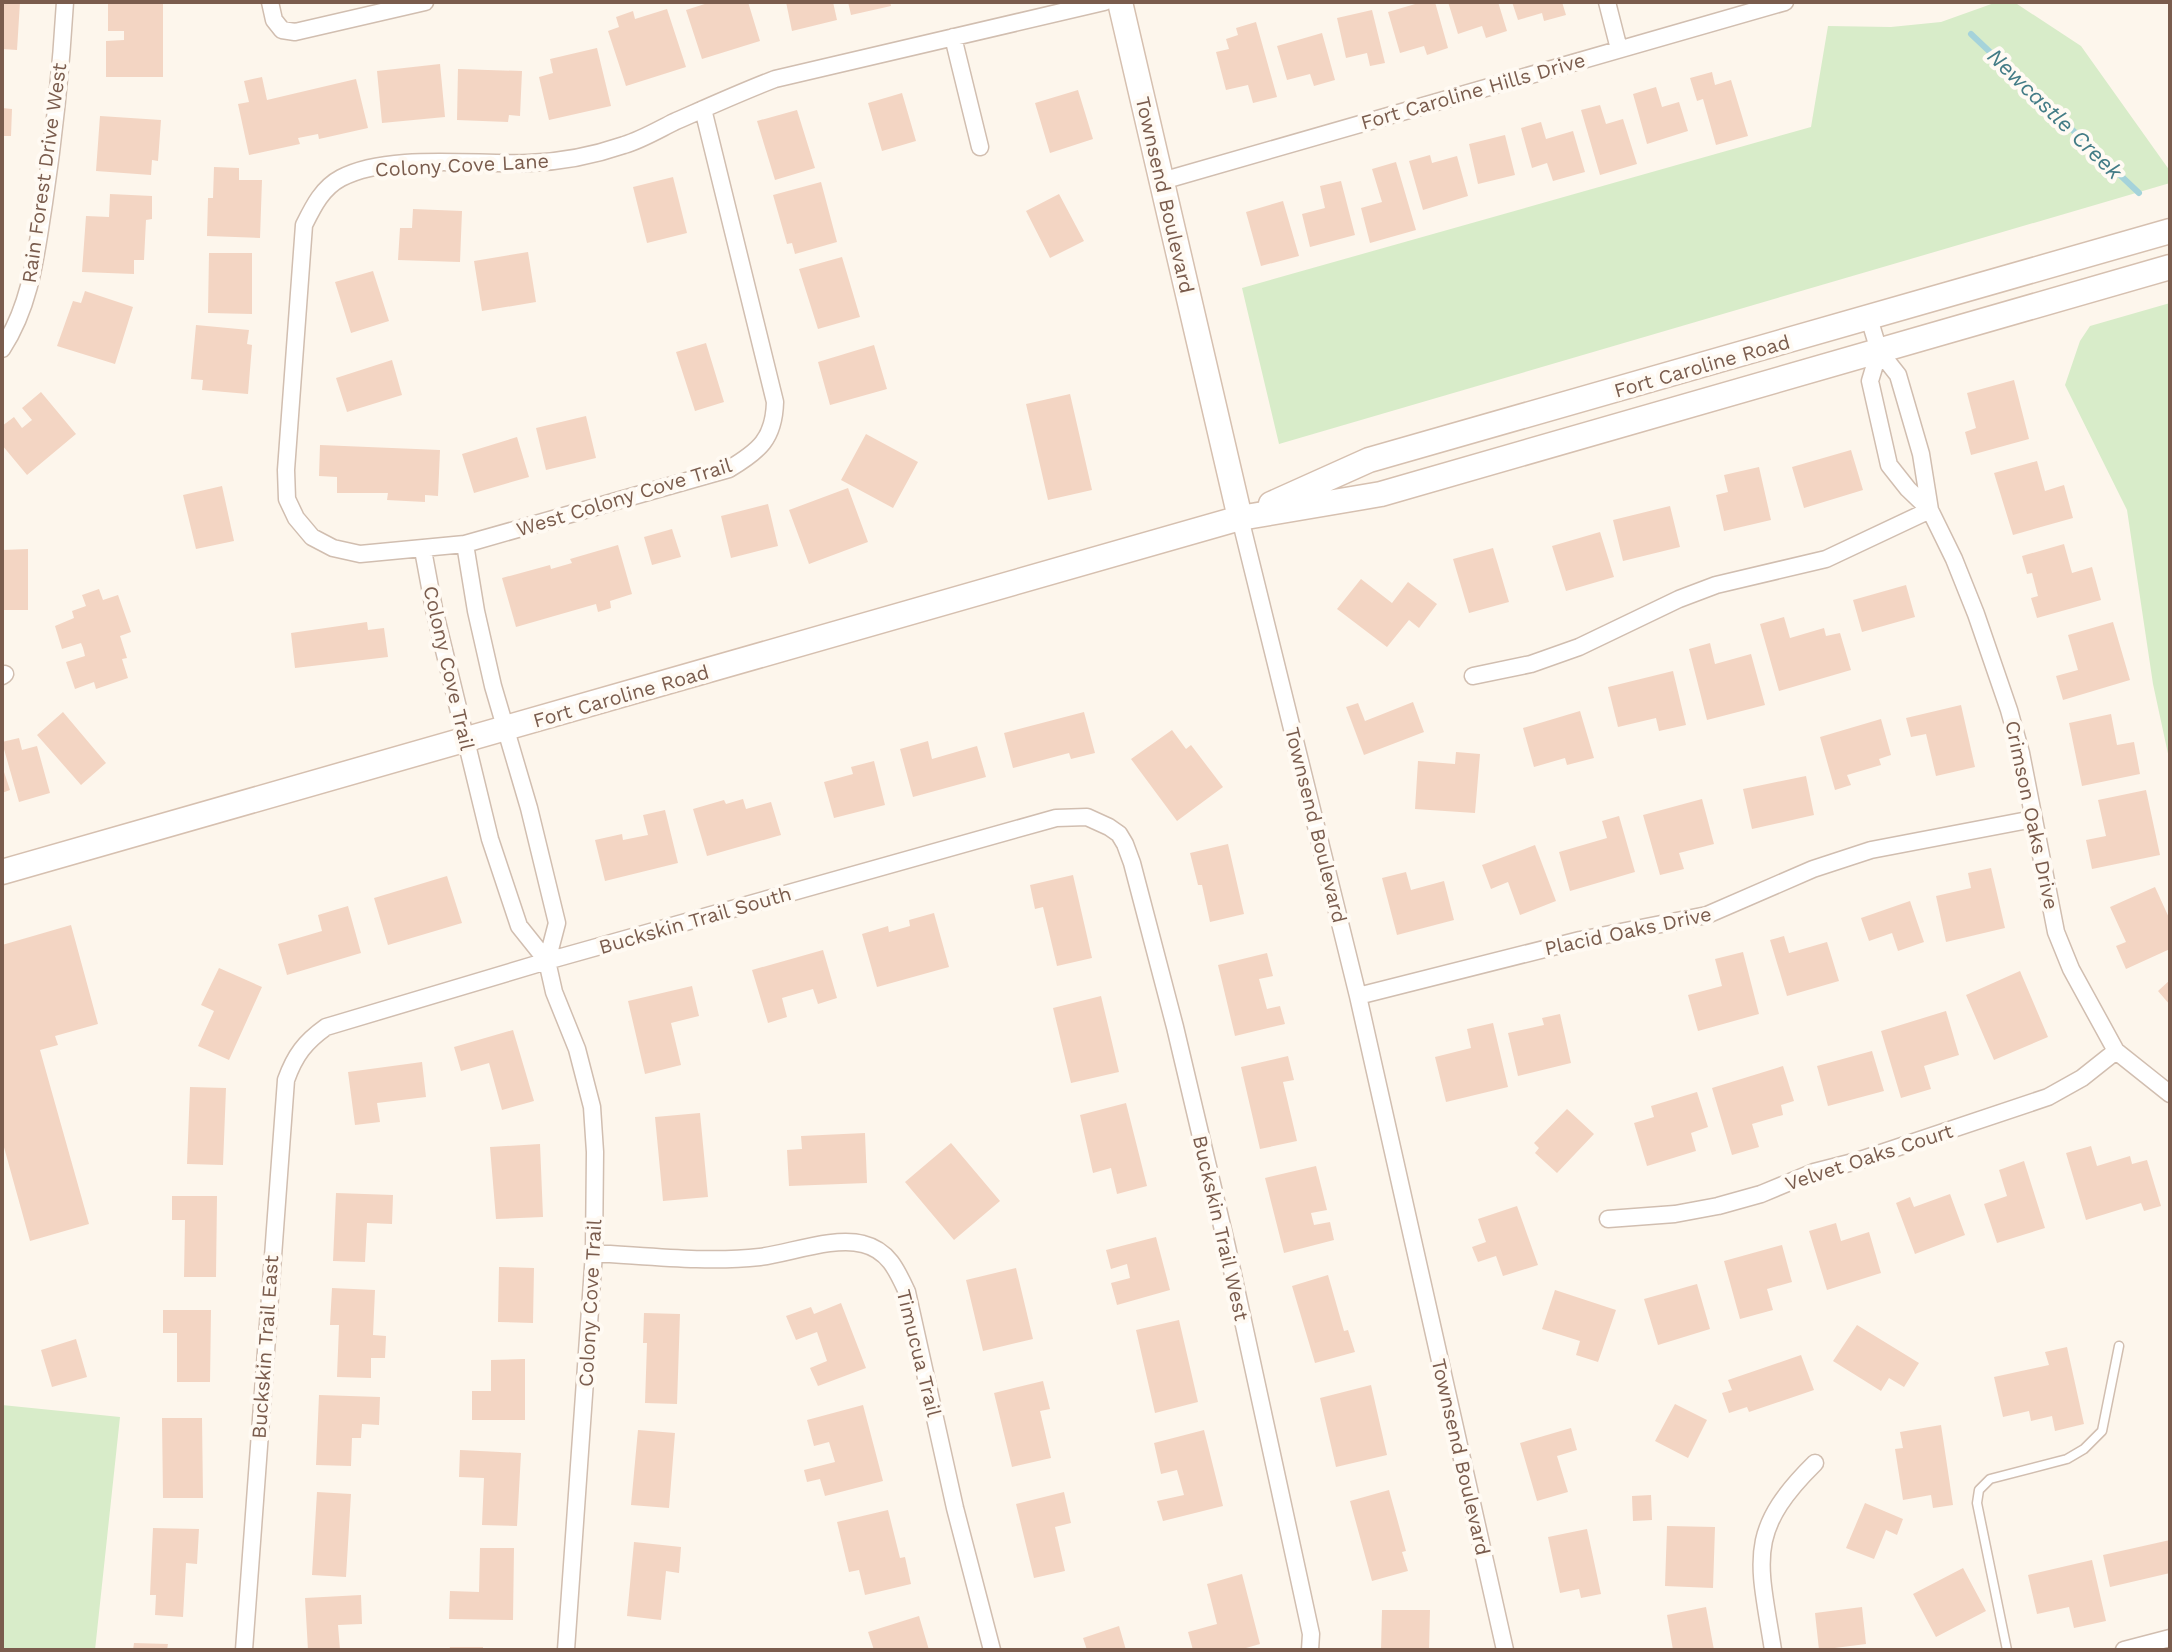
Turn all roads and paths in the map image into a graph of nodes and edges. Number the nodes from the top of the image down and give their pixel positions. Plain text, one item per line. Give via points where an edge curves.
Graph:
1 (65, 2) edge
2 (270, 2) edge
3 (425, 2) edge
4 (1104, 2) edge
5 (1120, 2) edge
6 (1607, 2) edge
7 (1785, 2) edge
8 (953, 37) junction
9 (1619, 49) junction
10 (703, 109) junction
11 (980, 147) dead end
12 (1162, 181) junction
13 (2170, 231) edge
14 (2170, 267) edge
15 (1869, 318) junction
16 (5, 345) edge
17 (1879, 351) junction
18 (1930, 510) junction
19 (1240, 518) junction
20 (465, 544) junction
21 (423, 550) junction
22 (1473, 676) dead end
23 (505, 729) junction
24 (465, 740) junction
25 (2033, 819) junction
26 (1098, 821) joint
27 (2, 872) edge
28 (547, 961) junction
29 (1358, 996) junction
30 (301, 1048) joint
31 (2116, 1051) junction
32 (2170, 1094) edge
33 (1608, 1219) dead end
34 (594, 1253) junction
35 (2119, 1346) dead end
36 (1815, 1463) dead end
37 (2170, 1638) edge
38 (244, 1650) edge
39 (566, 1650) edge
40 (992, 1650) edge
41 (1310, 1650) edge
42 (1505, 1650) edge
43 (1773, 1650) edge
44 (2007, 1650) edge
45 (2124, 1650) edge

1 - 16 street, Rain Forest Drive West via 53,143 36,253 24,307
2 - 3 street via 282,30 295,32
4 - 8 street, Colony Cove Lane
5 - 12 street, Townsend Boulevard
6 - 9 street
7 - 9 street, Fort Caroline Hills Drive
8 - 10 street, Colony Cove Lane via 775,79
8 - 11 street
9 - 12 street, Fort Caroline Hills Drive
10 - 20 street, West Colony Cove Trail via 775,402 765,441 729,469
10 - 21 street, Colony Cove Lane via 624,145 574,157 371,168 340,178 316,200 304,225 287,499 312,537 333,548 360,554
12 - 19 street, Townsend Boulevard
13 - 15 street, Fort Caroline Road
14 - 17 street, Fort Caroline Road
15 - 17 street, Crimson Oaks Drive
15 - 19 street, Fort Caroline Road via 1369,460
17 - 18 street, Crimson Oaks Drive via 1898,375 1921,454
17 - 18 street, Crimson Oaks Drive via 1870,381 1889,465
17 - 19 street, Fort Caroline Road via 1381,494
18 - 22 street via 1826,559 1716,585 1579,647
18 - 25 street, Crimson Oaks Drive via 1954,559 2009,710
19 - 23 street, Fort Caroline Road
19 - 29 street, Townsend Boulevard
20 - 21 street, West Colony Cove Trail
20 - 23 street, Colony Cove Trail
21 - 24 street, Colony Cove Trail
23 - 24 street, Fort Caroline Road
23 - 28 street, Colony Cove Trail via 557,923
24 - 27 street, Fort Caroline Road
24 - 28 street, Colony Cove Trail via 519,926
25 - 29 street, Placid Oaks Drive via 1871,850 1707,915 1580,940
25 - 31 street, Crimson Oaks Drive via 2056,932
26 - 28 street, Buckskin Trail South via 1056,818
26 - 41 street, Buckskin Trail West via 1125,844 1171,1012 1227,1247 1311,1634
28 - 30 street, Buckskin Trail South via 326,1027
28 - 34 street, Colony Cove Trail via 592,1107
29 - 42 street, Townsend Boulevard
30 - 38 street, Buckskin Trail East via 286,1080
31 - 32 street, Crimson Oaks Drive
31 - 33 street, Velvet Oaks Court via 2048,1097 1761,1194 1675,1214
34 - 39 street, Colony Cove Trail
34 - 40 street, Timucua Trail via 715,1260 849,1241 883,1253 907,1292
35 - 44 lane via 2102,1431 2067,1459 1990,1479 1979,1490 1977,1503
36 - 43 street via 1772,1514 1762,1545
37 - 45 street

